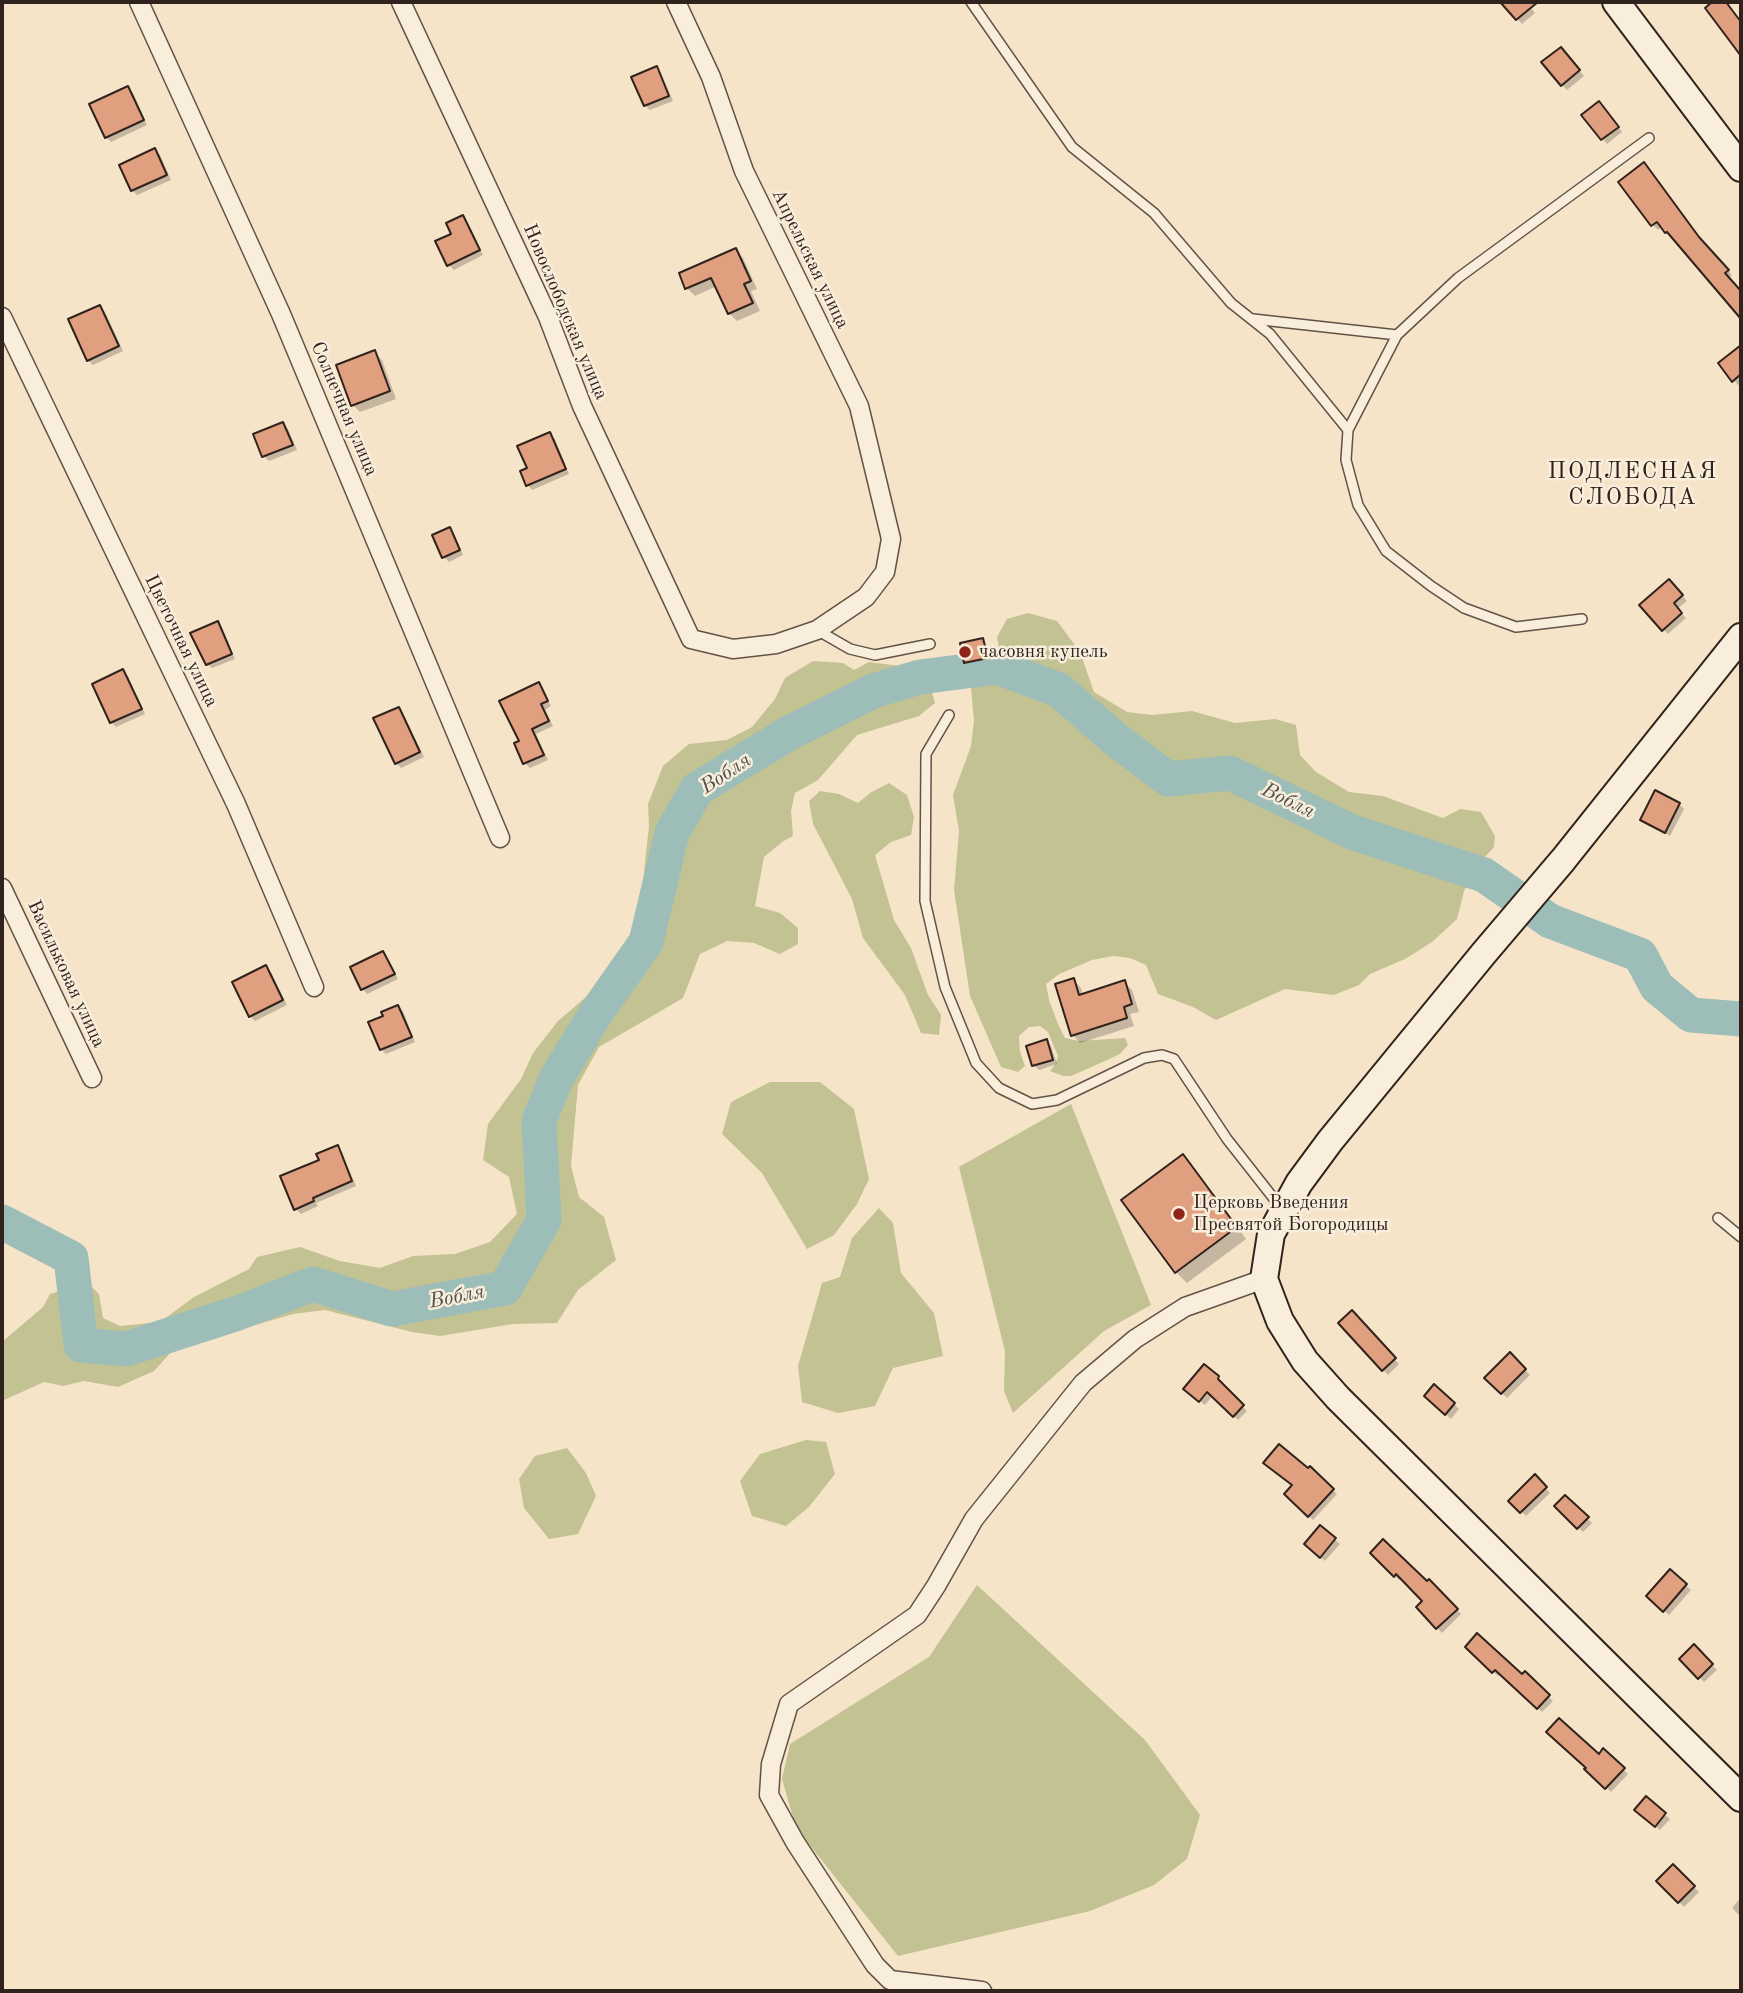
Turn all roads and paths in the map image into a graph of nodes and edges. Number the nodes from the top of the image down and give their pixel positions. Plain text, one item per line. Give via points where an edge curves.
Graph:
1 (139, 2) edge
2 (401, 2) edge
3 (676, 2) edge
4 (971, 2) edge
5 (1616, 2) edge
6 (1649, 138) dead end
7 (1741, 168) edge
8 (2, 317) edge
9 (1251, 319) junction
10 (1397, 335) junction
11 (1348, 430) junction
12 (1582, 619) dead end
13 (817, 630) junction
14 (1741, 638) edge
15 (930, 644) dead end
16 (949, 715) dead end
17 (500, 838) dead end
18 (2, 888) edge
19 (314, 987) dead end
20 (92, 1078) dead end
21 (1284, 1211) junction
22 (1718, 1218) dead end
23 (1741, 1237) edge
24 (1264, 1279) junction
25 (1741, 1798) edge
26 (982, 1991) edge

1 - 17 street, Солнечная улица via 281,314
2 - 13 street, Новослободская улица via 691,639 733,649 776,644
3 - 13 street, Апрельская улица via 711,77 744,171 859,406 891,539 885,572 866,597
4 - 9 lane via 1072,148 1154,213 1231,303
5 - 7 street
6 - 10 lane via 1458,278
8 - 19 street, Цветочная улица via 236,804
9 - 10 lane
9 - 11 lane via 1270,334
10 - 11 lane
11 - 12 lane via 1346,460 1358,505 1386,551 1464,608 1516,627
13 - 15 lane via 850,649 875,655
14 - 21 street via 1330,1142
16 - 21 lane via 926,754 925,901 945,987 976,1063 999,1088 1032,1104 1057,1100 1144,1058 1162,1055 1174,1059 1227,1139
18 - 20 street, Васильковая улица
21 - 24 street via 1271,1234
22 - 23 lane
24 - 25 street via 1280,1321 1305,1362 1338,1398
24 - 26 street via 1185,1307 1135,1339 1083,1383 974,1520 917,1615 789,1704 771,1764 769,1795 875,1965 890,1980

